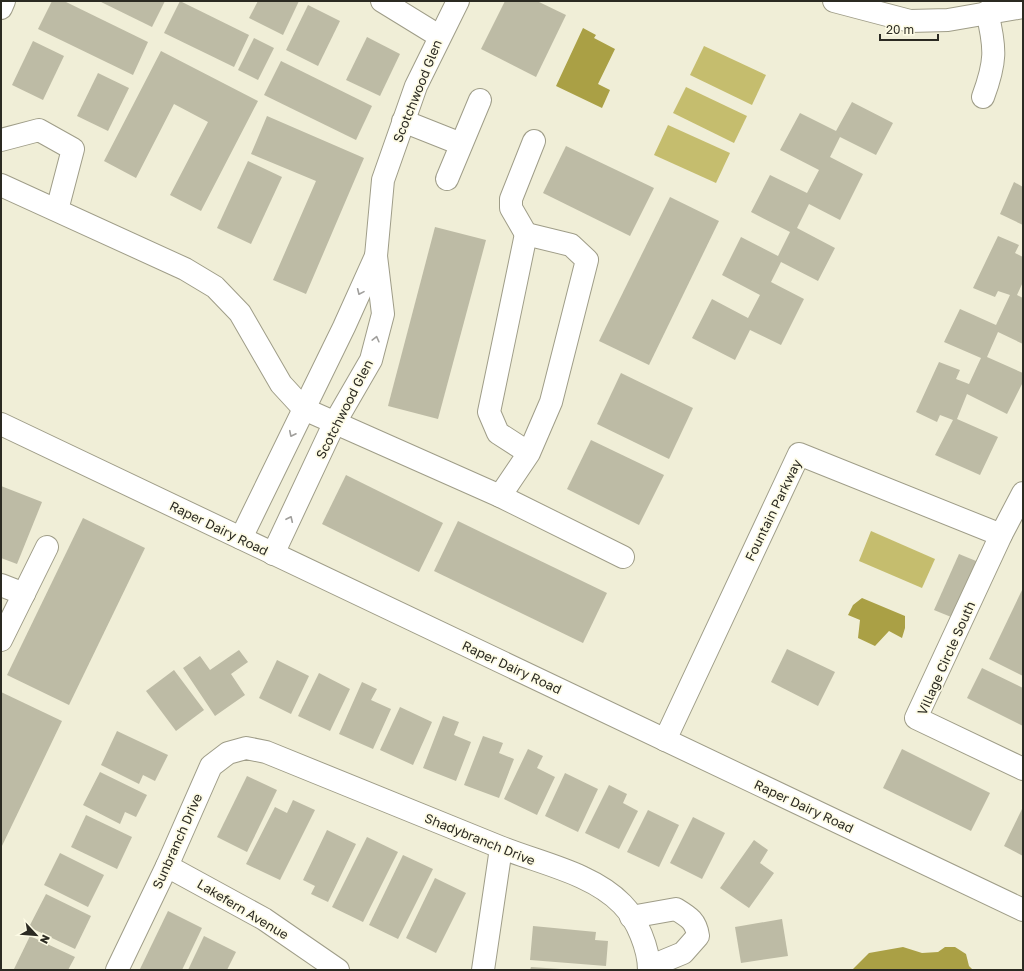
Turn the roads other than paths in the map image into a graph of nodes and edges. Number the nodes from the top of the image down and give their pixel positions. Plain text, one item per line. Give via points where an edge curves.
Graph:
1 (4, 1) edge
2 (382, 1) edge
3 (458, 1) edge
4 (834, 1) edge
5 (1023, 7) edge
6 (1, 8) edge
7 (988, 12) junction
8 (439, 36) junction
9 (983, 97) dead end
10 (480, 100) dead end
11 (403, 121) junction
12 (1, 140) edge
13 (534, 141) dead end
14 (461, 144) junction
15 (447, 179) dead end
16 (1, 185) edge
17 (57, 210) junction
18 (526, 234) junction
19 (376, 256) junction
20 (304, 409) junction
21 (1, 424) edge
22 (334, 424) junction
23 (529, 453) junction
24 (1023, 493) edge
25 (500, 496) junction
26 (1001, 535) junction
27 (241, 538) junction
28 (47, 547) dead end
29 (274, 554) junction
30 (623, 557) dead end
31 (1, 584) edge
32 (24, 594) junction
33 (1, 640) edge
34 (665, 740) junction
35 (266, 752) joint
36 (1023, 769) edge
37 (501, 848) junction
38 (167, 866) junction
39 (1023, 910) edge
40 (631, 917) junction
41 (649, 968) edge
42 (117, 970) edge
43 (338, 970) edge
44 (483, 970) edge

1 - 6 street
2 - 8 street
3 - 8 street, Scotchwood Glen
4 - 7 street via 910,21 948,20
5 - 7 street
7 - 9 street via 994,38 994,65
8 - 11 street, Scotchwood Glen
10 - 14 street
11 - 14 street
11 - 19 street, Scotchwood Glen via 383,180
12 - 17 street via 39,130 73,149
13 - 18 street via 511,199 510,208
14 - 15 street
16 - 17 street
17 - 20 street via 185,269 215,286 240,312 281,384
18 - 23 street via 489,412 498,433
18 - 23 street via 572,245 587,260 551,402
19 -> 20 street, Scotchwood Glen
22 -> 19 street, Scotchwood Glen via 371,360 383,314
20 - 22 street
20 -> 27 street, Scotchwood Glen
21 - 27 street, Raper Dairy Road
22 - 25 street
29 -> 22 street, Scotchwood Glen
23 - 25 street
24 - 26 street, Village Circle South
25 - 30 street
26 - 34 street, Fountain Parkway via 799,454
26 - 36 street, Village Circle South via 916,718
27 - 29 street, Raper Dairy Road
28 - 32 street
29 - 34 street, Raper Dairy Road
31 - 32 street
32 - 33 street
34 - 39 street, Raper Dairy Road
35 - 37 street, Shadybranch Drive
35 - 38 street, Sunbranch Drive via 246,748 228,753 211,766
37 - 40 street, Shadybranch Drive via 593,882 623,905
37 - 44 street
38 - 42 street, Sunbranch Drive
38 - 43 street, Lakefern Avenue via 264,918
40 - 41 street, Shadybranch Drive via 649,956
40 - 41 street via 676,910 690,918 696,926 698,936 683,953

